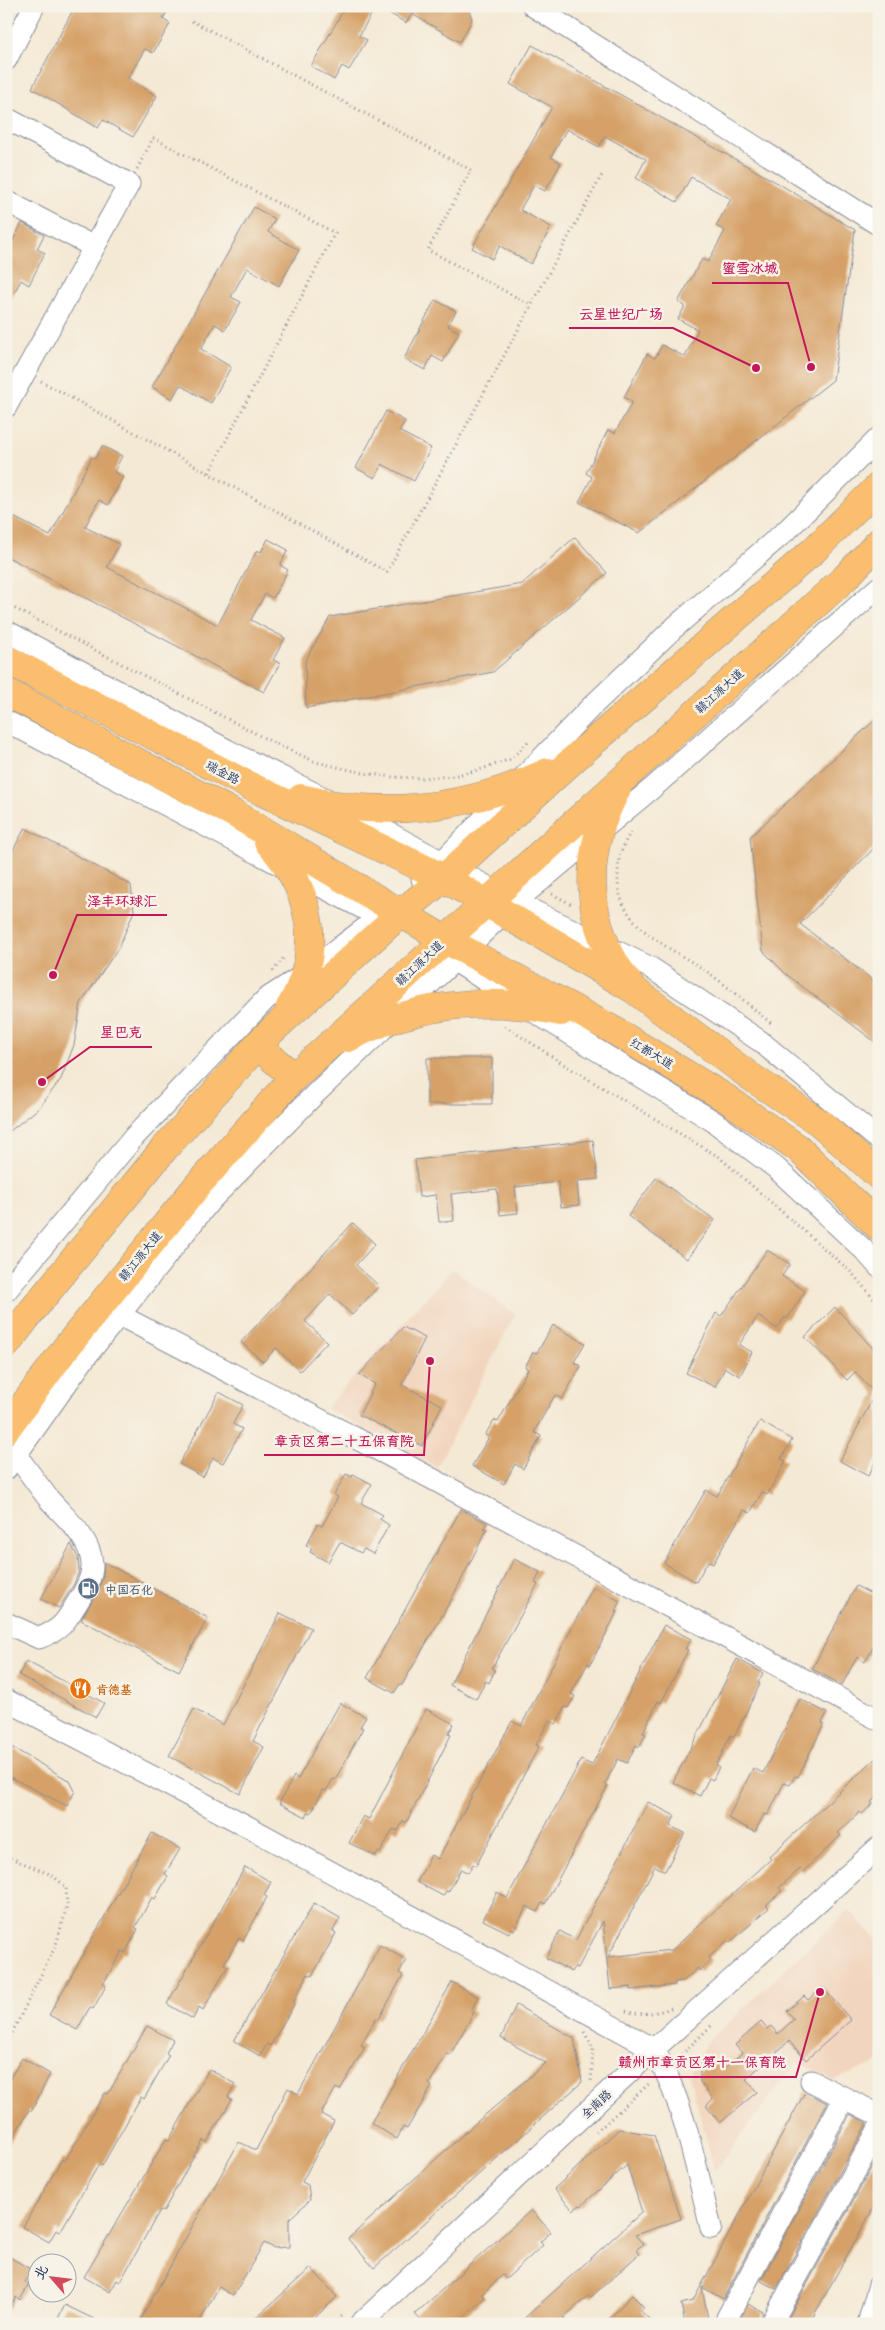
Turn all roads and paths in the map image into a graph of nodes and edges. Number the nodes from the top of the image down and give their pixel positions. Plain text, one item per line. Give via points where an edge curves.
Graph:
1 (34, 6) edge
2 (539, 8) edge
3 (192, 21) dead end
4 (6, 60) edge
5 (6, 118) edge
6 (603, 173) dead end
7 (129, 184) junction
8 (6, 201) edge
9 (879, 225) edge
10 (94, 247) junction
11 (532, 305) junction
12 (26, 372) junction
13 (6, 407) edge
14 (879, 438) edge
15 (209, 474) junction
16 (879, 486) edge
17 (879, 542) edge
18 (879, 587) edge
19 (6, 604) edge
20 (6, 631) edge
21 (6, 658) edge
22 (6, 692) edge
23 (6, 721) edge
24 (532, 739) dead end
25 (576, 757) junction
26 (631, 770) junction
27 (515, 786) junction
28 (252, 787) junction
29 (340, 806) junction
30 (235, 814) junction
31 (635, 826) dead end
32 (599, 830) junction
33 (289, 868) junction
34 (443, 870) junction
35 (500, 902) junction
36 (391, 915) junction
37 (606, 947) junction
38 (450, 949) junction
39 (288, 953) dead end
40 (305, 974) junction
41 (268, 976) dead end
42 (633, 989) junction
43 (523, 1005) junction
44 (394, 1018) junction
45 (773, 1025) dead end
46 (504, 1026) dead end
47 (613, 1030) junction
48 (261, 1041) junction
49 (299, 1072) junction
50 (879, 1140) edge
51 (879, 1176) edge
52 (879, 1227) edge
53 (879, 1267) edge
54 (6, 1290) edge
55 (879, 1305) edge
56 (119, 1315) junction
57 (6, 1345) edge
58 (6, 1428) edge
59 (11, 1462) edge
60 (6, 1622) edge
61 (6, 1700) edge
62 (879, 1720) edge
63 (879, 1847) edge
64 (6, 1856) edge
65 (678, 2002) dead end
66 (619, 2008) dead end
67 (583, 2030) dead end
68 (6, 2045) edge
69 (654, 2049) junction
70 (811, 2081) dead end
71 (590, 2087) dead end
72 (844, 2098) junction
73 (879, 2115) edge
74 (879, 2128) edge
75 (711, 2228) dead end
76 (879, 2285) edge
77 (354, 2317) edge
78 (727, 2318) dead end
79 (334, 2324) edge
80 (772, 2324) edge
81 (868, 2324) edge

1 - 4 street
2 - 9 street
3 - 11 path via 471,170 428,250
5 - 7 street
6 - 11 path
7 - 10 street
7 - 15 path via 153,138 335,233
8 - 10 street
10 - 12 street
11 - 15 path via 387,572
12 - 13 street
12 - 15 path
14 - 27 street via 789,528 675,627 598,700
16 - 25 main road via 814,550
17 - 26 main road, 赣江源大道 via 845,578
18 - 32 street via 663,778
19 - 24 path via 316,762 393,777 453,776 511,759
20 - 29 street via 227,750
21 - 28 main road, 瑞金路
22 - 30 main road
23 - 33 street
25 - 27 main road
25 - 34 main road
26 - 32 main road via 609,805
26 - 35 main road, 赣江源大道
27 - 29 main road via 438,806 378,809
27 - 34 street
28 - 29 main road
28 - 34 main road, 瑞金路
29 - 34 street
30 - 33 main road via 268,842
30 - 36 main road
31 - 45 path via 625,841 618,864 623,907 648,935 710,974
32 - 35 street
32 - 37 main road via 592,864 592,885 598,924
33 - 36 street
33 - 40 main road via 308,918 309,951
34 - 35 main road
34 - 36 main road
35 - 37 street
35 - 38 main road, 赣江源大道
35 - 42 main road
36 - 38 main road, 红都大道
36 - 40 street
36 - 48 main road
37 - 42 main road
37 - 50 street via 651,968 760,1041
38 - 43 street
38 - 44 street
38 - 47 main road, 红都大道
38 - 49 main road, 赣江源大道
39 - 41 path
40 - 48 main road via 287,1013
40 - 54 street via 266,999 134,1136
42 - 51 main road via 820,1123
43 - 44 main road via 458,1004
43 - 47 main road via 563,1012
43 - 53 street via 721,1127 776,1168
44 - 49 main road via 325,1051
44 - 56 street via 210,1201
46 - 55 path via 720,1157 851,1272
47 - 52 main road, 红都大道 via 727,1099 798,1148
48 - 49 main road
48 - 57 main road via 164,1149
49 - 58 main road, 赣江源大道 via 192,1192 65,1349
56 - 59 street
56 - 62 street via 388,1454
59 - 60 street via 49,1498 80,1535 90,1551 92,1566 80,1599 56,1631 39,1638
61 - 69 street via 243,1824
63 - 69 street, 全南路
64 - 68 path via 52,1875 66,1887 67,1906 56,1945
65 - 66 path via 654,2013 632,2013
67 - 71 path via 594,2048
69 - 75 street via 681,2109
69 - 77 street, 全南路
70 - 72 street
72 - 73 street
72 - 78 street
74 - 80 street
76 - 81 street
77 - 79 path

